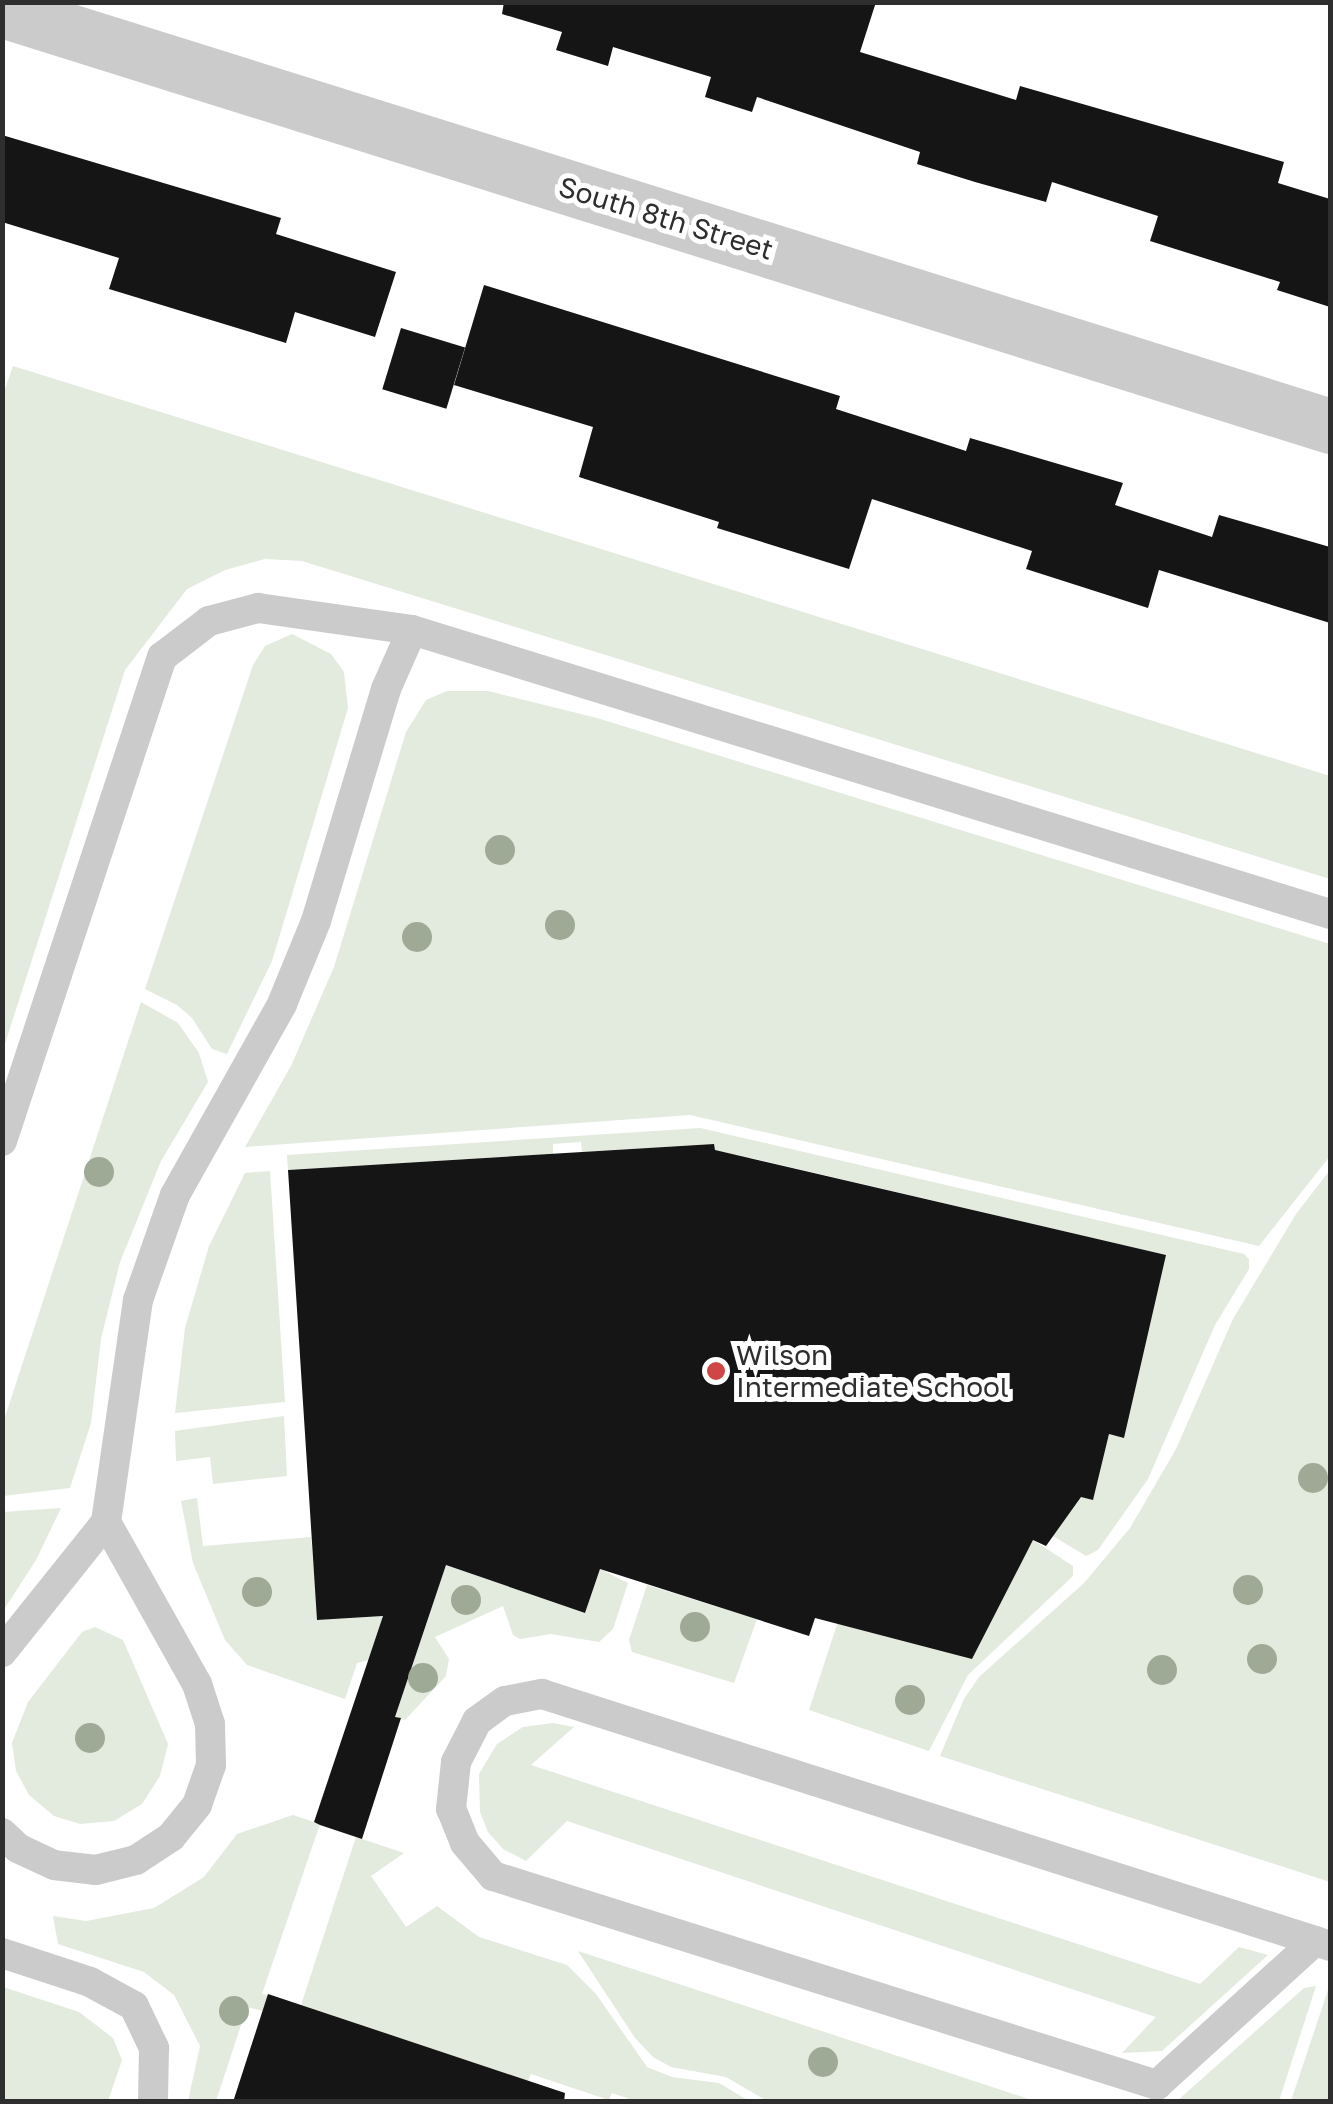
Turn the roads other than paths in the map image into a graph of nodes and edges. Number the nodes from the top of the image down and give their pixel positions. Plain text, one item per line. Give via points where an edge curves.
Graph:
1 (2, 10) edge
2 (1330, 426) edge
3 (412, 630) junction
4 (1330, 914) edge
5 (2, 1140) edge
6 (106, 1522) junction
7 (2, 1652) edge
8 (2, 1833) edge
9 (1323, 1943) edge
10 (2, 1954) edge
11 (153, 2102) edge

1 - 2 street, South 8th Street
3 - 4 lane
3 - 5 lane via 258,608 209,621 162,657
3 - 6 lane via 386,689 316,921 282,1004 175,1195 138,1300
6 - 7 lane
6 - 8 lane via 197,1684 210,1724 210,1765 197,1805 170,1837 136,1860 96,1870 54,1865
9 - 9 lane via 542,1694 505,1702 477,1721 456,1762 451,1809 465,1843 493,1876 1157,2086
10 - 11 lane via 90,1982 134,2006 154,2048

